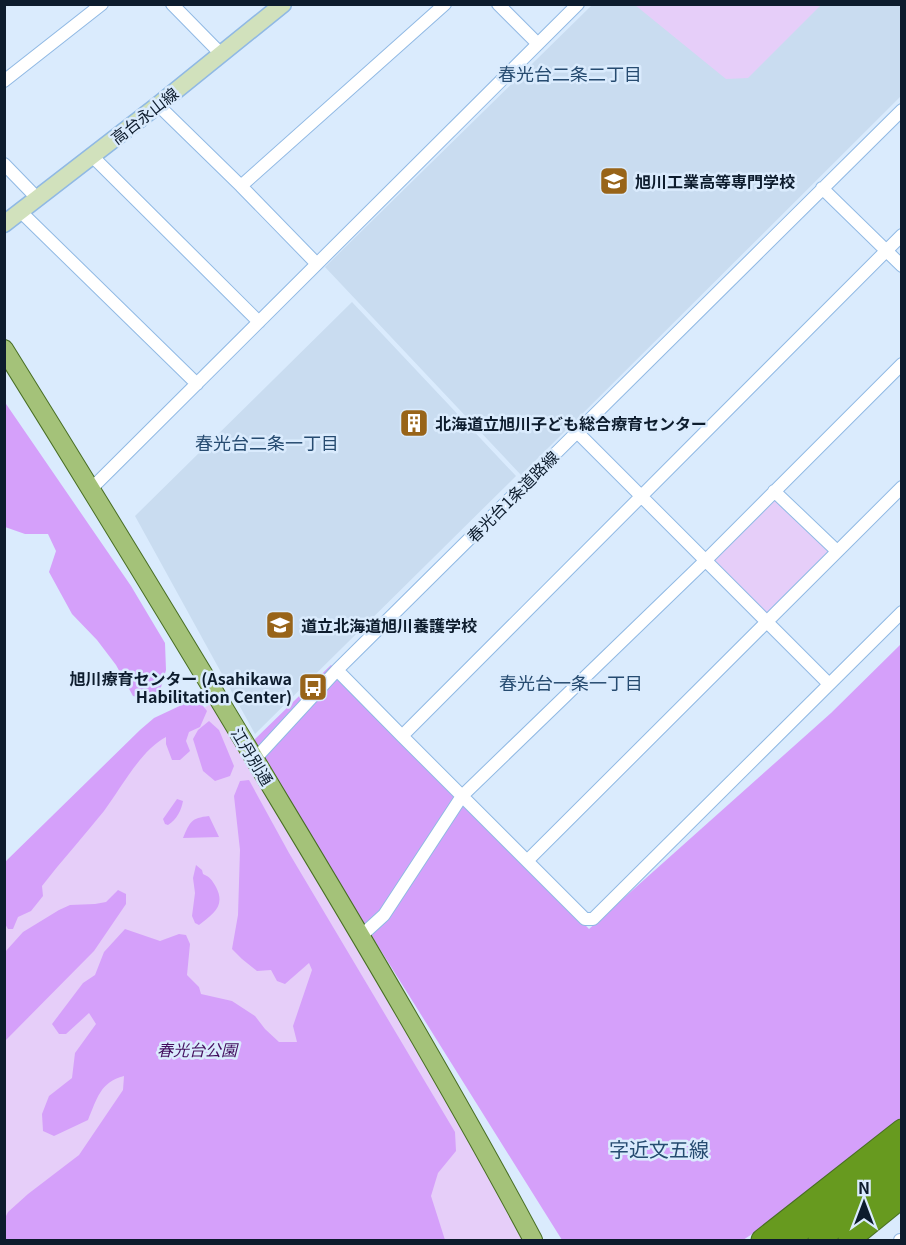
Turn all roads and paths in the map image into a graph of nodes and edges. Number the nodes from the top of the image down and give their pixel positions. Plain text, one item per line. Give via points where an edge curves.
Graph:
1 (102, 4) edge
2 (172, 4) edge
3 (283, 4) edge
4 (445, 4) edge
5 (498, 4) edge
6 (578, 4) edge
7 (538, 44) junction
8 (220, 54) junction
9 (4, 81) edge
10 (158, 105) junction
11 (902, 110) edge
12 (92, 156) junction
13 (4, 164) edge
14 (241, 186) junction
15 (822, 188) junction
16 (38, 199) junction
17 (21, 212) junction
18 (4, 224) edge
19 (902, 235) edge
20 (886, 251) junction
21 (317, 264) junction
22 (902, 266) edge
23 (259, 322) junction
24 (4, 349) edge
25 (902, 364) edge
26 (196, 384) junction
27 (578, 432) junction
28 (902, 487) edge
29 (91, 489) junction
30 (774, 490) junction
31 (642, 495) junction
32 (837, 551) junction
33 (705, 561) junction
34 (902, 612) edge
35 (766, 621) junction
36 (338, 670) junction
37 (829, 684) junction
38 (402, 736) junction
39 (255, 759) junction
40 (462, 796) junction
41 (527, 861) junction
42 (361, 936) junction
43 (902, 1130) edge
44 (902, 1149) edge
45 (494, 1167) junction
46 (902, 1173) edge
47 (902, 1197) edge
48 (533, 1240) edge
49 (546, 1240) edge
50 (762, 1240) edge
51 (789, 1240) edge
52 (819, 1240) edge
53 (849, 1240) edge

1 - 9 street
2 - 8 street
3 - 8 street, 高台永山線
4 - 14 street
5 - 7 street
6 - 7 street
7 - 21 street
8 - 10 street, 高台永山線
10 - 12 street, 高台永山線
10 - 14 street
11 - 15 street, 春光台1条道路線
12 - 16 street, 高台永山線
12 - 23 street
13 - 16 street
14 - 21 street
15 - 20 street
15 - 27 street, 春光台1条道路線
16 - 17 street, 高台永山線
17 - 18 street, 高台永山線
17 - 26 street
19 - 20 street
20 - 22 street
20 - 31 street
21 - 23 street
23 - 26 street
24 - 29 main road, 江丹別通
25 - 30 street
26 - 29 street
27 - 31 street
27 - 36 street, 春光台1条道路線
28 - 32 street
29 - 39 main road, 江丹別通
30 - 32 street
30 - 33 street
31 - 33 street
31 - 38 street
32 - 35 street
33 - 35 street
33 - 40 street
34 - 37 street
35 - 37 street
35 - 41 street
36 - 38 street
36 - 39 street, 春光台1条道路線
37 - 41 street via 593,919 585,919
38 - 40 street
39 - 42 main road, 江丹別通
40 - 41 street
40 - 42 street via 384,915
42 - 45 main road, 江丹別通
43 - 50 highway
44 - 51 highway
45 - 48 main road, 江丹別通
45 - 49 main road, 江丹別通
46 - 52 highway
47 - 53 highway

